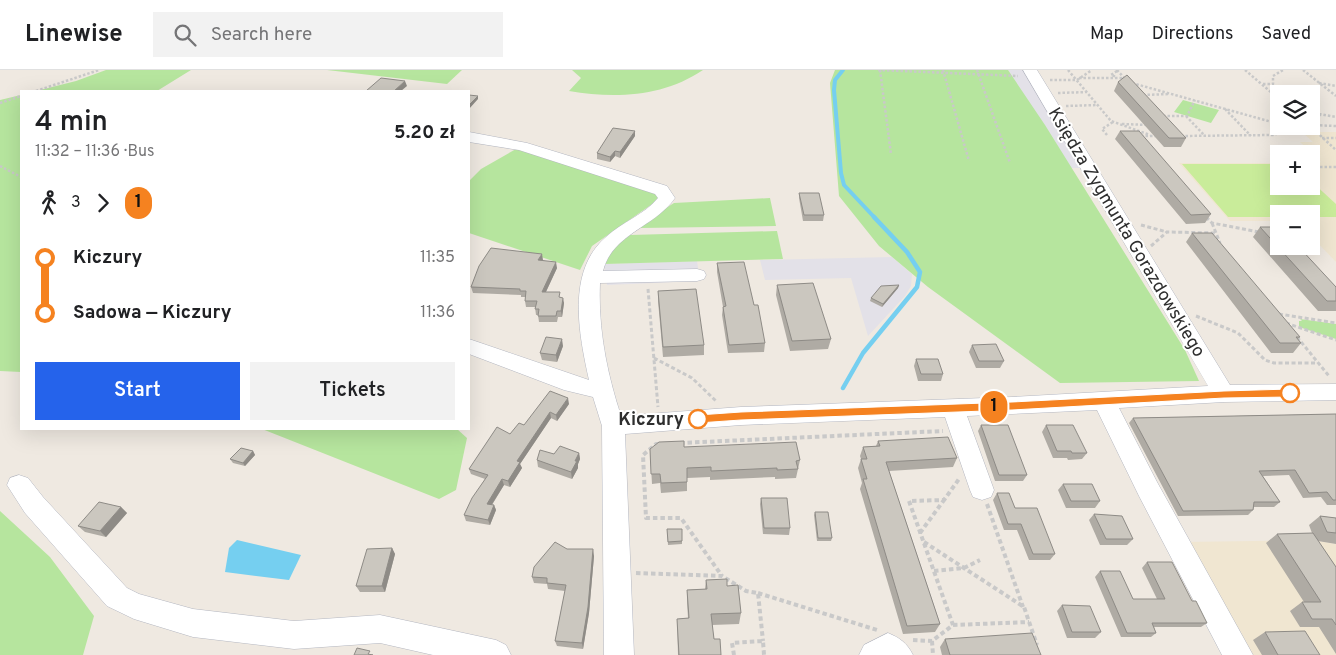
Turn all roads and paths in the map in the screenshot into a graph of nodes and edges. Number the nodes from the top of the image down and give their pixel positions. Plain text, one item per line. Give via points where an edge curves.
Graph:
1 (99, 70) edge
2 (879, 70) edge
3 (976, 70) edge
4 (1068, 70) edge
5 (1092, 70) edge
6 (1117, 70) edge
7 (1245, 70) edge
8 (1283, 70) edge
9 (1303, 70) edge
10 (908, 71) edge
11 (943, 71) edge
12 (978, 74) junction
13 (1120, 78) junction
14 (1124, 78) junction
15 (1078, 79) junction
16 (1127, 81) junction
17 (1319, 83) junction
18 (1262, 84) junction
19 (1039, 85) edge
20 (1336, 86) edge
21 (1134, 88) edge
22 (39, 90) edge
23 (1270, 91) edge
24 (1087, 92) junction
25 (1174, 94) junction
26 (20, 96) edge
27 (1336, 96) edge
28 (1195, 100) junction
29 (1147, 102) edge
30 (0, 103) edge
31 (1098, 105) junction
32 (1224, 108) junction
33 (1320, 114) edge
34 (1186, 116) junction
35 (1336, 117) edge
36 (1164, 120) edge
37 (1270, 121) edge
38 (1113, 122) junction
39 (1118, 124) junction
40 (1148, 124) edge
41 (1320, 126) edge
42 (1336, 126) edge
43 (1276, 135) edge
44 (1318, 135) edge
45 (470, 136) edge
46 (1107, 136) dead end
47 (1153, 136) junction
48 (1161, 136) edge
49 (1178, 136) edge
50 (1205, 136) junction
51 (1251, 136) junction
52 (1321, 138) junction
53 (1336, 138) edge
54 (1145, 143) edge
55 (1336, 150) edge
56 (891, 154) dead end
57 (969, 162) dead end
58 (1010, 163) dead end
59 (0, 166) edge
60 (1320, 167) edge
61 (1336, 167) edge
62 (20, 176) edge
63 (1206, 216) edge
64 (1121, 221) junction
65 (1212, 223) junction
66 (1167, 232) junction
67 (1215, 232) junction
68 (1260, 232) edge
69 (1136, 247) junction
70 (1224, 249) edge
71 (697, 275) dead end
72 (647, 276) junction
73 (592, 277) junction
74 (1172, 306) junction
75 (1285, 323) junction
76 (1336, 323) edge
77 (1290, 330) edge
78 (1296, 336) edge
79 (1336, 340) edge
80 (470, 346) edge
81 (654, 357) junction
82 (1318, 363) junction
83 (1333, 385) edge
84 (602, 391) junction
85 (1224, 394) junction
86 (1104, 401) junction
87 (719, 404) dead end
88 (658, 410) dead end
89 (951, 419) junction
90 (613, 426) junction
91 (676, 443) edge
92 (666, 444) edge
93 (964, 472) dead end
94 (19, 486) dead end
95 (982, 490) joint
96 (944, 500) junction
97 (920, 533) junction
98 (924, 542) junction
99 (980, 560) dead end
100 (964, 568) junction
101 (934, 571) junction
102 (617, 572) junction
103 (722, 576) junction
104 (758, 593) junction
105 (1024, 607) junction
106 (1029, 622) junction
107 (953, 625) junction
108 (763, 641) junction
109 (932, 641) junction
110 (878, 644) edge
111 (1038, 647) edge
112 (900, 648) edge
113 (496, 655) edge
114 (619, 655) edge
115 (734, 655) edge
116 (764, 655) edge
117 (934, 655) edge
118 (1238, 655) edge

1 - 22 path
2 - 10 path
2 - 56 path
3 - 12 path
4 - 15 path
5 - 15 path
6 - 13 path via 1111,75
6 - 14 path
7 - 18 path
8 - 18 path via 1273,76 1274,84
9 - 17 path
10 - 11 path
11 - 12 path
11 - 57 path
12 - 19 path
12 - 58 path
13 - 14 path
13 - 15 path
14 - 16 path
15 - 19 path
15 - 24 path
16 - 21 path
16 - 25 path
17 - 20 path
17 - 27 path
18 - 23 path
19 - 24 path
19 - 31 path
19 - 64 street, Księdza Zygmunta Gorazdowskiego
24 - 31 path
25 - 28 path
25 - 29 path via 1140,95
26 - 30 path
28 - 32 path
28 - 34 path
31 - 38 path
32 - 37 path
32 - 51 path
33 - 35 path
34 - 36 path via 1160,116
34 - 50 path
38 - 39 path
38 - 46 path via 1102,129
39 - 40 path
39 - 47 path
41 - 42 path
43 - 51 path
44 - 52 path
45 - 73 street via 550,154 665,193 667,198 660,207 602,250
47 - 48 path
47 - 54 path via 1139,136
49 - 50 path
50 - 51 path
52 - 53 path
52 - 55 path
59 - 62 path
60 - 61 path
63 - 65 path
64 - 66 path
64 - 69 street, Księdza Zygmunta Gorazdowskiego
65 - 67 path
65 - 68 path
66 - 67 path
66 - 69 path via 1150,247
67 - 70 path
69 - 74 street, Księdza Zygmunta Gorazdowskiego
71 - 72 street
72 - 73 street
72 - 81 path
73 - 84 street via 590,326
74 - 82 path via 1238,333 1265,360
74 - 85 street, Księdza Zygmunta Gorazdowskiego
75 - 76 path via 1278,314
75 - 77 path
75 - 79 path
78 - 82 path
80 - 84 street via 572,384
81 - 87 path via 692,378
81 - 88 path
82 - 83 path
83 - 85 street
84 - 90 street
85 - 86 street
86 - 89 street
86 - 118 street
89 - 90 street via 741,416
89 - 91 path
89 - 95 street
90 - 102 street
92 - 103 path via 656,444 643,455 646,518 681,518
93 - 96 path
94 - 113 street via 117,597 134,606 193,623 294,635 380,628
95 - 105 path
96 - 97 path
96 - 97 path via 909,501
97 - 98 path
98 - 100 path
98 - 101 path
99 - 100 path
100 - 101 path
100 - 105 path
101 - 107 path
102 - 103 path
102 - 114 street
103 - 104 path via 746,591
104 - 108 path
104 - 110 path via 876,629
105 - 106 path
106 - 107 path
106 - 111 path
107 - 109 path
108 - 115 path via 732,643
108 - 116 path
109 - 112 path
109 - 117 path
110 - 112 street

